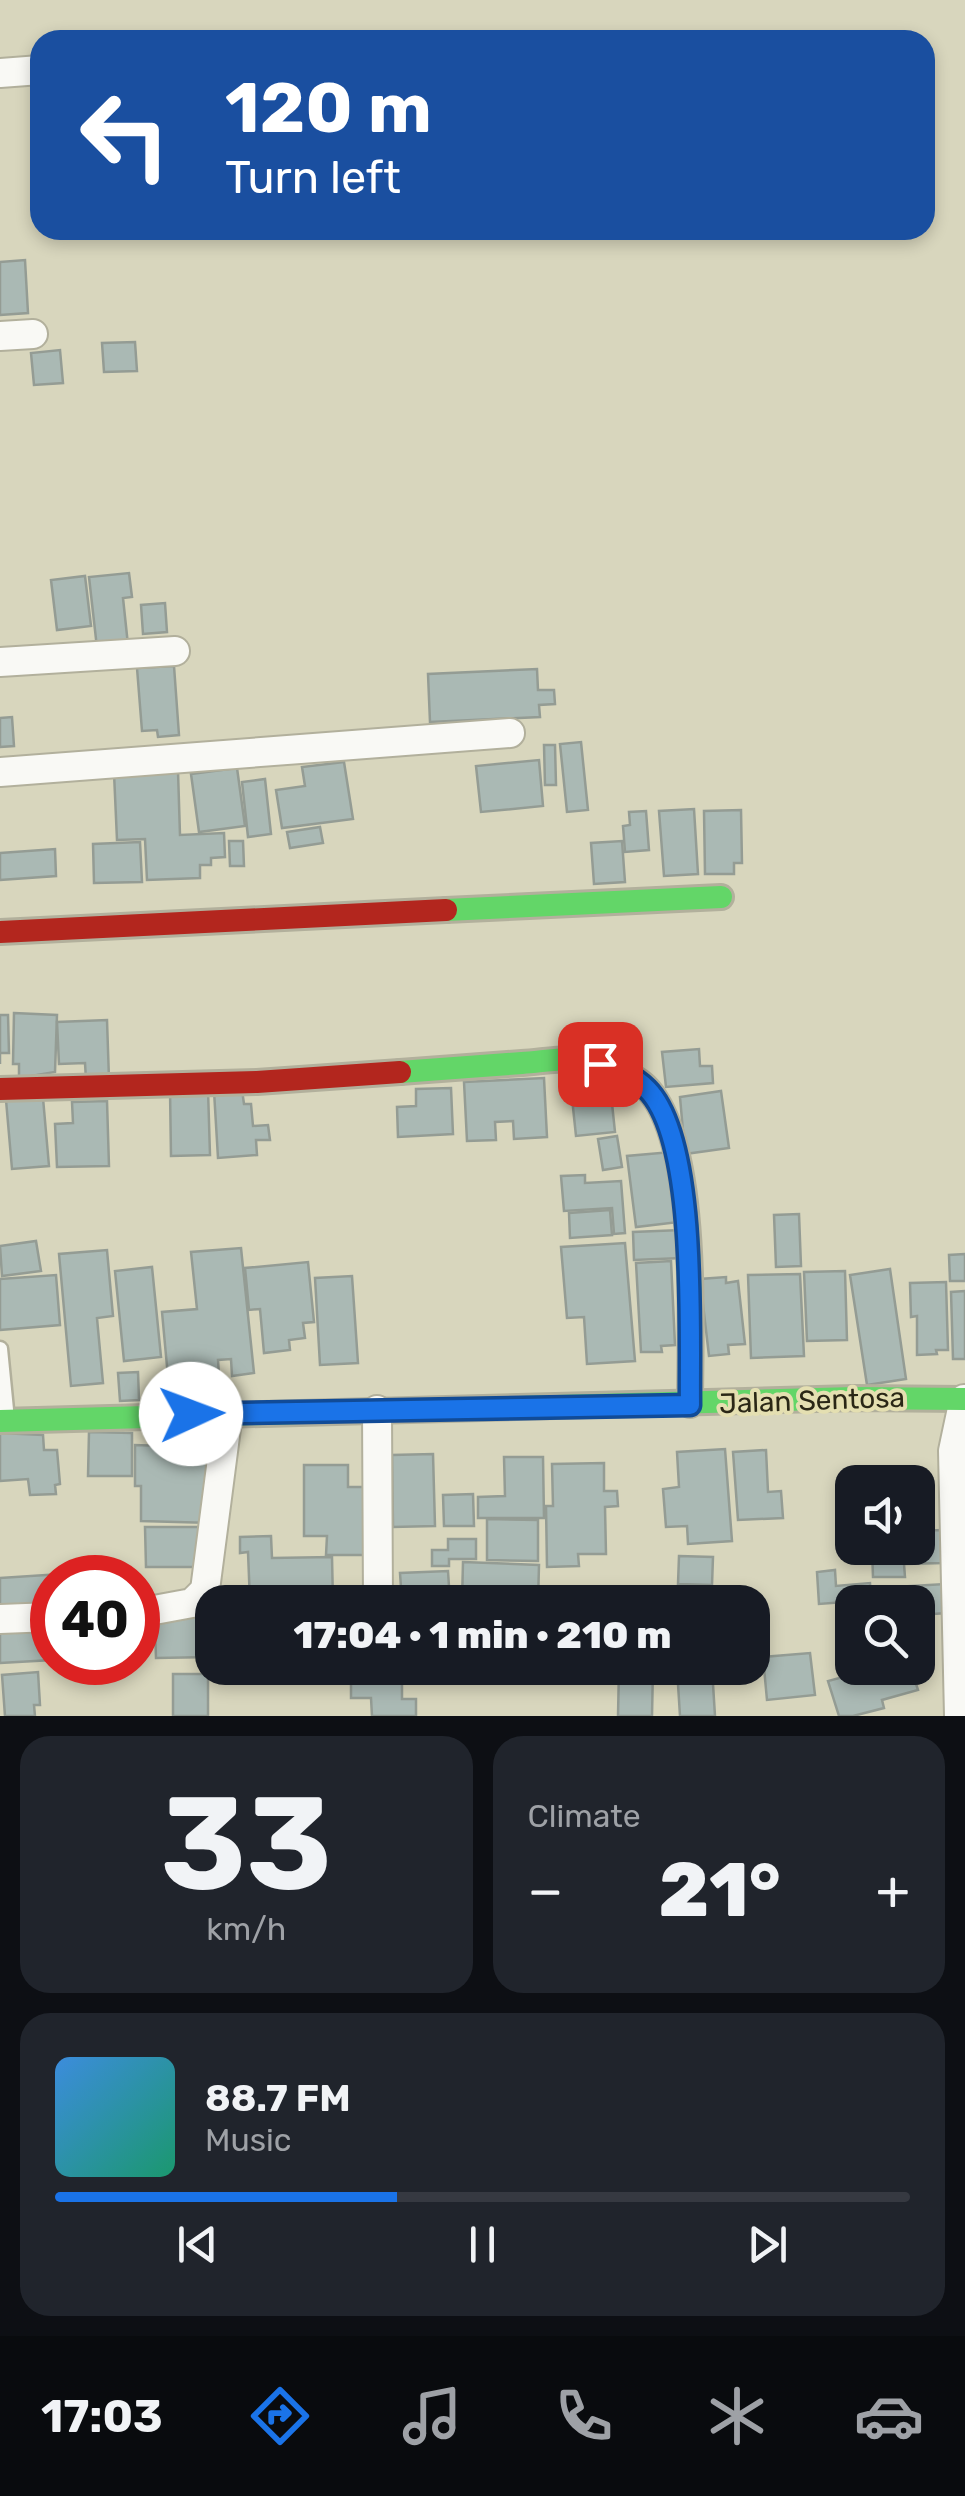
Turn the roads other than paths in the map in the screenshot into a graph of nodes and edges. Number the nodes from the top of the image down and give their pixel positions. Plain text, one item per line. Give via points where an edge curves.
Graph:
1 (30, 71) edge
2 (0, 74) edge
3 (33, 334) dead end
4 (0, 336) edge
5 (175, 651) dead end
6 (0, 662) edge
7 (510, 733) dead end
8 (0, 772) edge
9 (721, 896) dead end
10 (0, 932) edge
11 (0, 1089) edge
12 (0, 1350) edge
13 (964, 1399) edge
14 (690, 1405) junction
15 (377, 1410) junction
16 (228, 1413) junction
17 (4, 1420) edge
18 (378, 1585) edge
19 (160, 1609) edge
20 (30, 1618) edge
21 (0, 1619) edge
22 (959, 1716) edge

1 - 2 street
3 - 4 street
5 - 6 street
7 - 8 street
9 - 10 street
11 - 14 street via 238,1082 578,1059 620,1070 648,1089 680,1166
12 - 17 lane
13 - 14 street, Jalan Sentosa
13 - 22 street via 953,1451
14 - 15 street, Jalan Sentosa
15 - 16 street, Jalan Sentosa
15 - 18 street
16 - 17 street, Jalan Sentosa
16 - 19 street via 205,1590 192,1604
20 - 21 street

